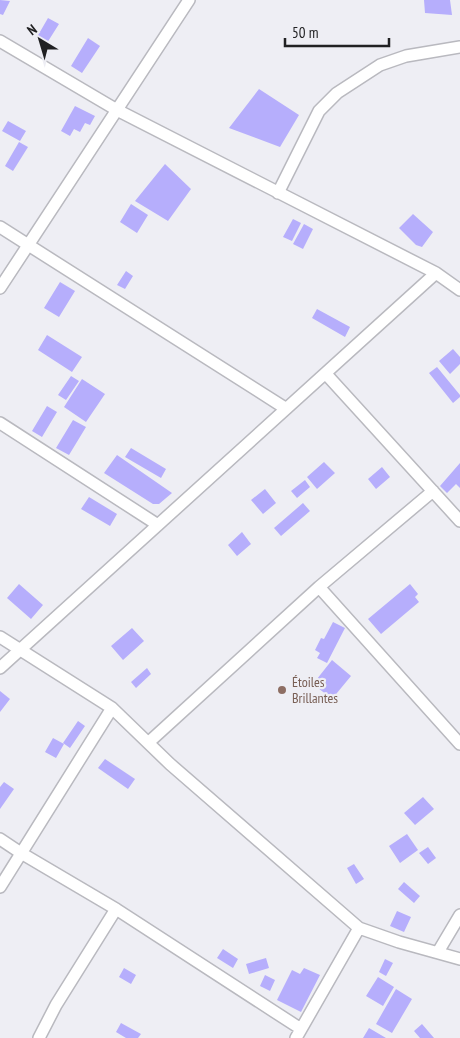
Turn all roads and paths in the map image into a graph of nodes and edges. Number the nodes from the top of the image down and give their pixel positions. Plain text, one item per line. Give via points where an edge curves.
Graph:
1 (189, 0) edge
2 (0, 40) edge
3 (460, 47) edge
4 (117, 110) junction
5 (278, 193) junction
6 (0, 227) edge
7 (28, 245) junction
8 (436, 272) junction
9 (0, 288) edge
10 (460, 290) edge
11 (326, 374) junction
12 (285, 408) junction
13 (0, 423) edge
14 (433, 491) junction
15 (460, 521) edge
16 (158, 524) junction
17 (320, 587) junction
18 (0, 637) edge
19 (20, 650) junction
20 (0, 668) edge
21 (112, 708) junction
22 (149, 742) junction
23 (460, 744) edge
24 (0, 839) edge
25 (21, 853) junction
26 (0, 887) edge
27 (116, 909) junction
28 (460, 915) edge
29 (359, 928) junction
30 (438, 952) junction
31 (460, 959) edge
32 (299, 1034) edge
33 (40, 1038) edge

1 - 4 street
2 - 4 street
3 - 5 street via 406,56 380,65 337,94 319,111
4 - 5 street
4 - 7 street
5 - 8 street
6 - 7 street
7 - 9 street
7 - 12 street
8 - 10 street
8 - 11 street
11 - 12 street
11 - 14 street
12 - 16 street
13 - 16 street
14 - 15 street
14 - 17 street
16 - 19 street
17 - 22 street
17 - 23 street
18 - 19 street
19 - 20 street
19 - 21 street
21 - 22 street
21 - 25 street
22 - 29 street via 170,764
24 - 25 street
25 - 26 street
25 - 27 street
27 - 32 street
27 - 33 street via 56,1005
28 - 30 street
29 - 30 street
29 - 32 street
30 - 31 street

